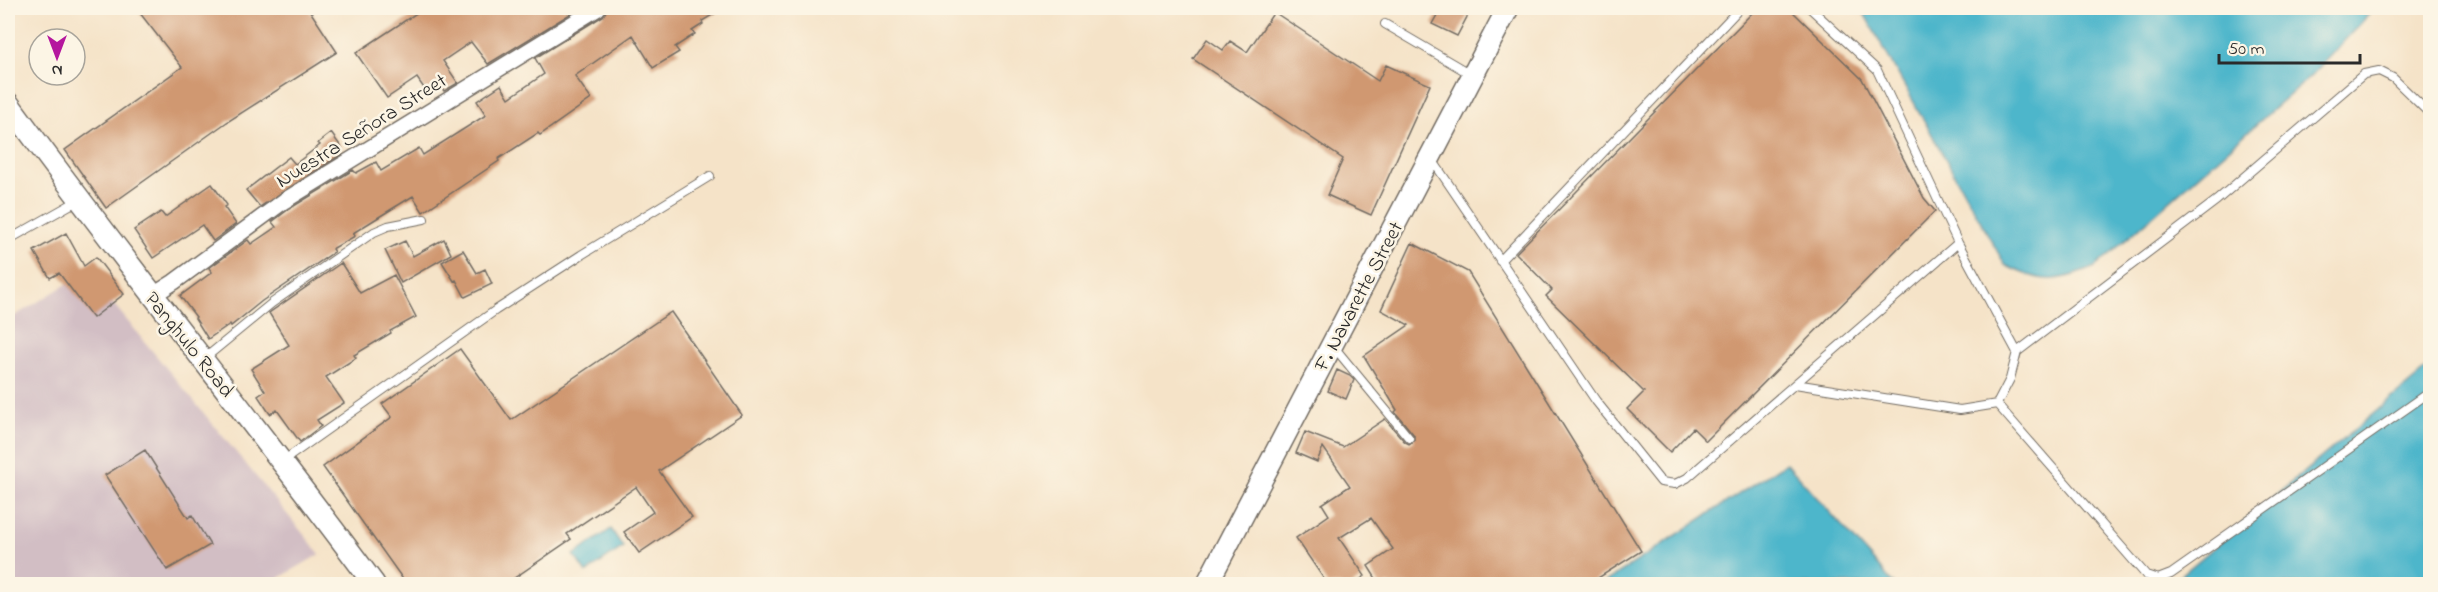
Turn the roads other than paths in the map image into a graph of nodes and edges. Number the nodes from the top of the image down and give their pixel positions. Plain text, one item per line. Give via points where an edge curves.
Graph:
1 (598, 8) edge
2 (1508, 8) edge
3 (1740, 8) edge
4 (1810, 8) edge
5 (1385, 24) dead end
6 (1473, 75) junction
7 (8, 103) edge
8 (2430, 114) edge
9 (1430, 157) junction
10 (710, 176) dead end
11 (79, 200) junction
12 (424, 219) dead end
13 (8, 240) edge
14 (1958, 243) junction
15 (1500, 261) junction
16 (152, 296) junction
17 (1332, 345) junction
18 (2017, 352) junction
19 (202, 360) junction
20 (1795, 384) junction
21 (2430, 392) edge
22 (1997, 404) junction
23 (1409, 438) dead end
24 (283, 461) junction
25 (374, 585) edge
26 (1207, 585) edge

1 - 16 street, Nuestra Señora Street via 284,201
2 - 6 main road, F. Navarette Street
3 - 15 lane
4 - 14 lane via 1877,70
5 - 6 lane
6 - 9 main road, F. Navarette Street
7 - 11 main road, Panghulo Road
8 - 18 lane via 2393,78 2379,71 2364,74 2217,200
9 - 15 lane
9 - 17 main road, F. Navarette Street
10 - 24 lane via 496,310
11 - 13 lane
11 - 16 main road, Panghulo Road
12 - 19 lane via 374,232 272,303
14 - 18 lane
14 - 20 lane
15 - 20 lane via 1596,402 1661,482 1675,484 1687,478
16 - 19 main road, Panghulo Road
17 - 23 lane
17 - 26 main road, F. Navarette Street
18 - 22 lane via 2010,379
19 - 24 main road, Panghulo Road
20 - 22 lane via 1960,410
21 - 22 lane via 2171,574 2158,579 2146,575
24 - 25 main road, Panghulo Road

